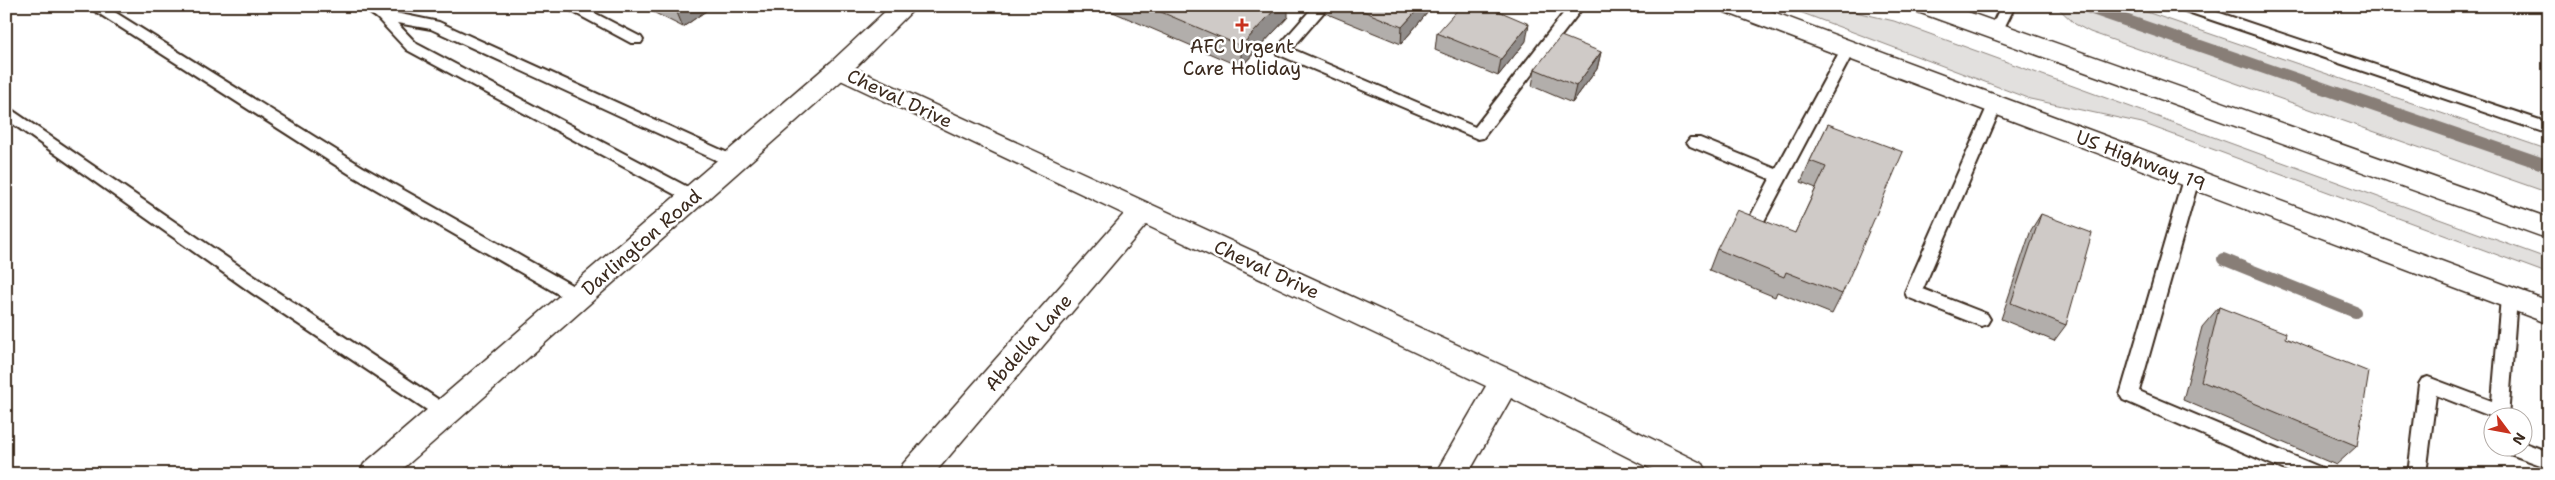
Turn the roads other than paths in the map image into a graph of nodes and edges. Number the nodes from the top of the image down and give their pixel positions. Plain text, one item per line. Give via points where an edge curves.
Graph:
1 (94, 6) edge
2 (367, 6) edge
3 (569, 6) edge
4 (905, 6) edge
5 (1322, 6) edge
6 (1577, 6) edge
7 (1733, 6) edge
8 (1926, 6) edge
9 (2008, 6) edge
10 (2184, 6) edge
11 (388, 10) edge
12 (1996, 31) junction
13 (636, 40) dead end
14 (1848, 50) junction
15 (839, 69) junction
16 (1995, 105) junction
17 (6, 111) edge
18 (2549, 129) edge
19 (1695, 142) dead end
20 (734, 162) junction
21 (1780, 177) junction
22 (2191, 179) junction
23 (693, 197) junction
24 (1142, 211) junction
25 (1755, 223) edge
26 (2549, 229) edge
27 (578, 297) junction
28 (2509, 298) junction
29 (2549, 313) edge
30 (1981, 319) dead end
31 (1505, 381) junction
32 (2483, 408) edge
33 (2500, 408) edge
34 (445, 413) junction
35 (2532, 454) edge
36 (2549, 460) edge
37 (375, 474) edge
38 (914, 474) edge
39 (1451, 474) edge
40 (1692, 474) edge
41 (2315, 474) edge
42 (2417, 474) edge

1 - 27 lane via 357,172
2 - 11 lane
3 - 13 lane
4 - 15 main road, Darlington Road
5 - 6 lane via 1282,50 1478,134
7 - 14 main road, US Highway 19
8 - 12 main road
9 - 12 lane
10 - 18 lane
11 - 20 lane via 434,25
11 - 23 lane via 412,47
12 - 26 main road
14 - 16 main road, US Highway 19
14 - 21 lane
15 - 20 main road, Darlington Road
15 - 24 main road, Cheval Drive
16 - 22 main road, US Highway 19
16 - 30 lane via 1913,292
17 - 34 lane via 258,288
19 - 21 lane
20 - 23 main road, Darlington Road
21 - 25 lane
22 - 28 main road, US Highway 19
22 - 41 lane via 2128,394
23 - 27 main road, Darlington Road
24 - 31 main road, Cheval Drive
24 - 38 main road, Abdella Lane
27 - 34 main road, Darlington Road
28 - 29 main road, US Highway 19
28 - 33 lane
31 - 39 main road
31 - 40 main road, Cheval Drive
32 - 42 lane via 2428,384
34 - 37 main road, Darlington Road
35 - 36 lane

